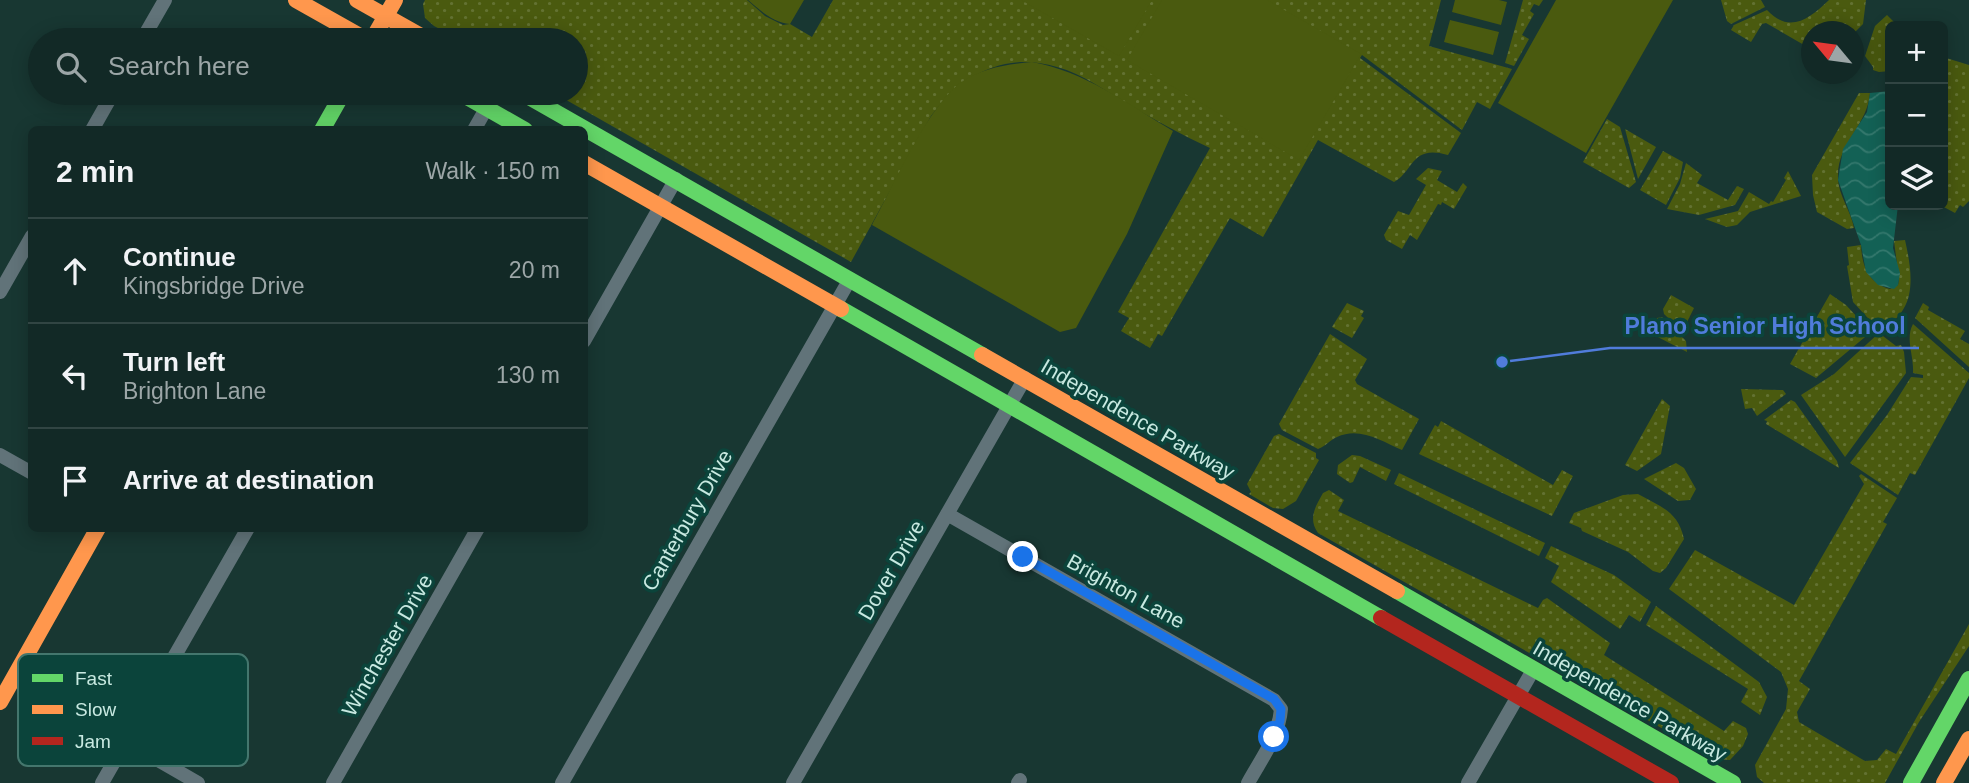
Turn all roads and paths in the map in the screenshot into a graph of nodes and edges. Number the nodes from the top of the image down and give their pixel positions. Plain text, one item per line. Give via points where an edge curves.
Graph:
1 (165, 0) edge
2 (296, 0) edge
3 (357, 0) edge
4 (395, 0) edge
5 (386, 17) junction
6 (149, 28) edge
7 (348, 28) edge
8 (378, 28) edge
9 (406, 28) edge
10 (106, 105) edge
11 (336, 105) edge
12 (482, 105) edge
13 (489, 105) edge
14 (543, 105) edge
15 (487, 108) junction
16 (94, 126) edge
17 (324, 126) edge
18 (476, 126) edge
19 (518, 126) edge
20 (581, 126) edge
21 (588, 130) edge
22 (588, 165) edge
23 (676, 179) junction
24 (661, 207) junction
25 (28, 243) edge
26 (850, 279) junction
27 (0, 292) edge
28 (834, 306) junction
29 (588, 334) edge
30 (1026, 378) junction
31 (1010, 406) junction
32 (0, 455) edge
33 (28, 471) edge
34 (947, 514) junction
35 (96, 532) edge
36 (246, 532) edge
37 (476, 532) edge
38 (27, 654) edge
39 (176, 654) edge
40 (18, 670) edge
41 (1533, 670) junction
42 (14, 677) junction
43 (18, 679) edge
44 (1969, 679) edge
45 (1518, 696) junction
46 (0, 702) edge
47 (1969, 739) edge
48 (112, 766) edge
49 (168, 766) edge
50 (102, 783) edge
51 (198, 783) edge
52 (333, 783) edge
53 (562, 783) edge
54 (793, 783) edge
55 (1248, 783) edge
56 (1468, 783) edge
57 (1671, 783) edge
58 (1733, 783) edge
59 (1911, 783) edge
60 (1944, 783) edge

1 - 6 street
2 - 7 main road
3 - 5 main road
4 - 5 main road
5 - 8 main road
5 - 9 main road
10 - 16 street
11 - 17 main road
12 - 15 main road
13 - 15 street
14 - 20 main road, Independence Parkway
15 - 18 street
15 - 19 main road
21 - 23 main road, Independence Parkway
22 - 24 main road
23 - 24 street
23 - 26 main road, Independence Parkway
24 - 28 main road
24 - 29 street
25 - 27 street
26 - 28 street, Canterbury Drive
26 - 30 main road, Independence Parkway
28 - 31 main road
28 - 53 street, Canterbury Drive
30 - 31 street, Dover Drive
30 - 41 main road, Independence Parkway
31 - 34 street, Dover Drive
31 - 45 main road
32 - 33 street
34 - 54 street, Dover Drive
34 - 55 street, Brighton Lane via 1274,699 1281,709 1280,721
35 - 38 main road
36 - 39 street
37 - 52 street, Winchester Drive
40 - 42 main road
41 - 45 street
41 - 58 main road, Independence Parkway
42 - 43 street
42 - 46 main road
44 - 59 main road
45 - 56 street
45 - 57 main road
47 - 60 main road
48 - 50 street
49 - 51 street

